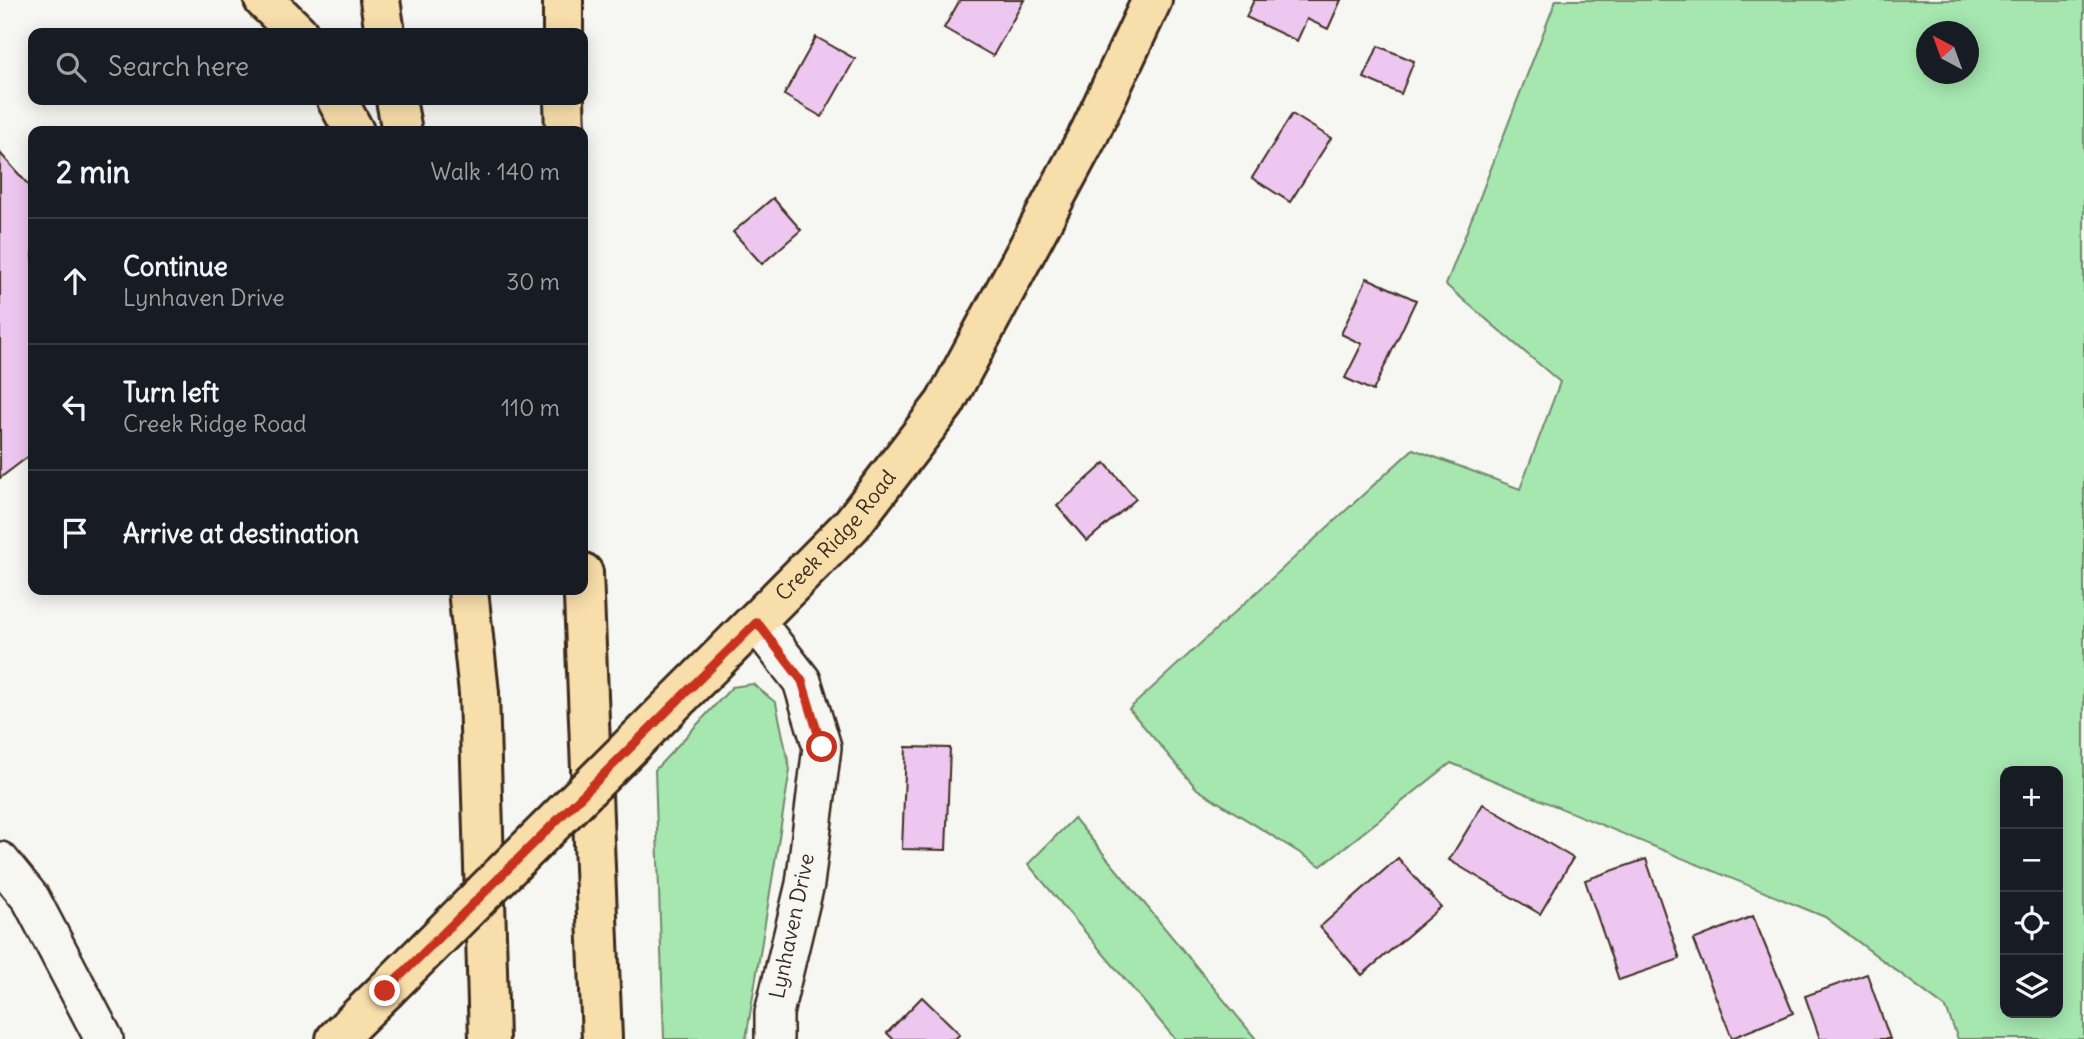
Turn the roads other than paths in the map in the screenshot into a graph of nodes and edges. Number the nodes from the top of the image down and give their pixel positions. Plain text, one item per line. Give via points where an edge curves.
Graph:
1 (264, 0) edge
2 (380, 0) edge
3 (563, 0) edge
4 (1152, 0) edge
5 (293, 28) edge
6 (384, 28) edge
7 (563, 28) edge
8 (340, 105) edge
9 (397, 105) edge
10 (564, 105) edge
11 (351, 126) edge
12 (401, 126) edge
13 (565, 126) edge
14 (469, 595) edge
15 (584, 595) edge
16 (757, 622) junction
17 (0, 861) edge
18 (104, 1039) edge
19 (336, 1039) edge
20 (489, 1039) edge
21 (601, 1039) edge
22 (774, 1039) edge

1 - 5 main road
2 - 6 main road
3 - 7 main road
4 - 16 main road, Creek Ridge Road via 1090,132 945,403 852,524
8 - 11 main road
9 - 12 main road
10 - 13 main road
14 - 20 main road via 479,693
15 - 21 main road
16 - 19 main road, Creek Ridge Road, bridge
16 - 22 street, Lynhaven Drive via 802,681 822,747 805,884 774,1013
17 - 18 street via 31,899

